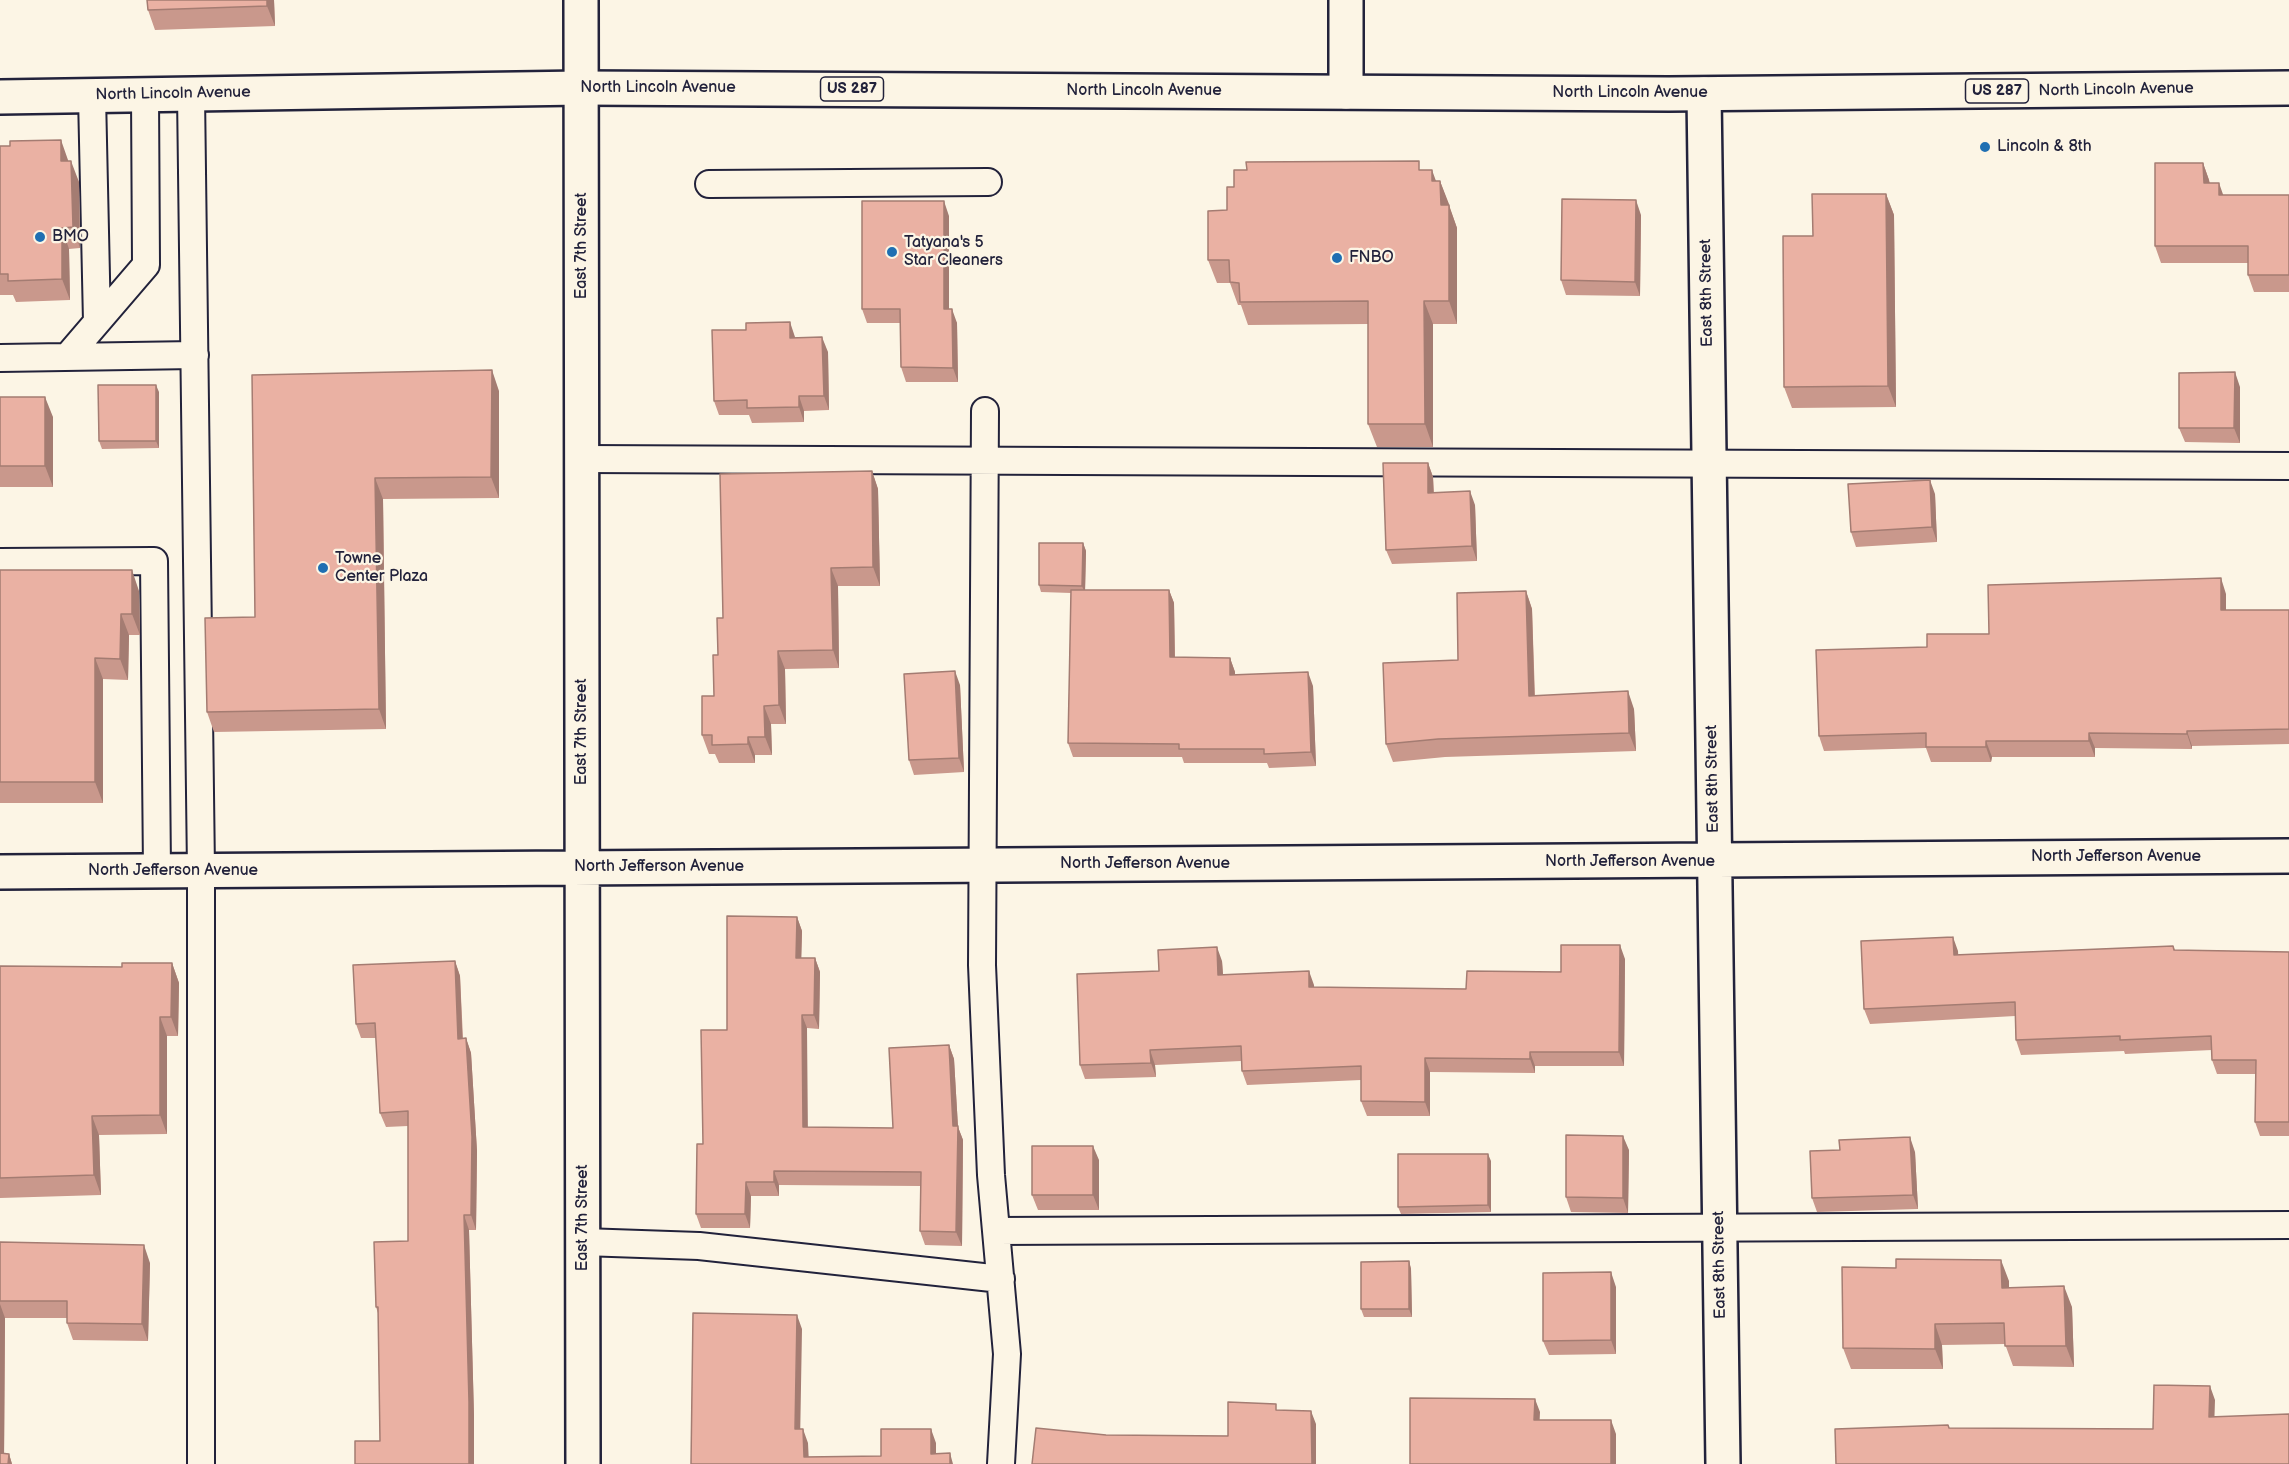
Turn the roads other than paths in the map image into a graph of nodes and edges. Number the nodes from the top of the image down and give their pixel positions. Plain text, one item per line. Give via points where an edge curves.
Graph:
1 (581, 0) edge
2 (1346, 0) edge
3 (581, 88) junction
4 (2289, 88) edge
5 (1346, 92) junction
6 (191, 94) junction
7 (1704, 94) junction
8 (145, 95) junction
9 (92, 96) junction
10 (0, 97) edge
11 (988, 182) dead end
12 (709, 184) dead end
13 (97, 322) junction
14 (195, 355) junction
15 (68, 356) junction
16 (0, 358) edge
17 (985, 411) dead end
18 (582, 459) junction
19 (983, 460) junction
20 (1709, 463) junction
21 (2289, 466) edge
22 (0, 562) edge
23 (2289, 856) edge
24 (1715, 861) junction
25 (982, 865) junction
26 (582, 868) junction
27 (157, 870) junction
28 (201, 870) junction
29 (0, 872) edge
30 (2289, 1226) edge
31 (1719, 1228) junction
32 (996, 1231) junction
33 (583, 1242) junction
34 (1000, 1279) junction
35 (201, 1464) edge
36 (583, 1464) edge
37 (1001, 1464) edge
38 (1723, 1464) edge

1 - 3 main road, East 7th Street
2 - 5 main road
3 - 5 main road, North Lincoln Avenue / US 287
3 - 6 main road, North Lincoln Avenue / US 287
3 - 18 main road, East 7th Street
4 - 7 main road, North Lincoln Avenue / US 287
5 - 7 main road, North Lincoln Avenue / US 287
6 - 8 main road, North Lincoln Avenue / US 287
6 - 14 lane
7 - 20 main road, East 8th Street
8 - 9 main road, North Lincoln Avenue / US 287
8 - 13 lane via 146,265
9 - 10 main road, North Lincoln Avenue / US 287
9 - 13 lane
11 - 12 lane
13 - 15 lane
14 - 15 lane
14 - 28 lane
15 - 16 lane
17 - 19 lane
18 - 19 lane
18 - 26 main road, East 7th Street
19 - 20 lane
19 - 25 lane
20 - 21 lane
20 - 24 main road, East 8th Street
22 - 27 lane via 154,561
23 - 24 main road, North Jefferson Avenue
24 - 25 main road, North Jefferson Avenue
24 - 31 main road, East 8th Street
25 - 26 main road, North Jefferson Avenue
25 - 32 lane via 981,965
26 - 28 main road, North Jefferson Avenue
26 - 33 main road, East 7th Street
27 - 28 main road, North Jefferson Avenue
27 - 29 main road, North Jefferson Avenue
28 - 35 lane
30 - 31 lane
31 - 32 lane
31 - 38 main road, East 8th Street
32 - 34 lane
33 - 34 lane via 699,1245
33 - 36 main road, East 7th Street
34 - 37 lane via 1007,1354

